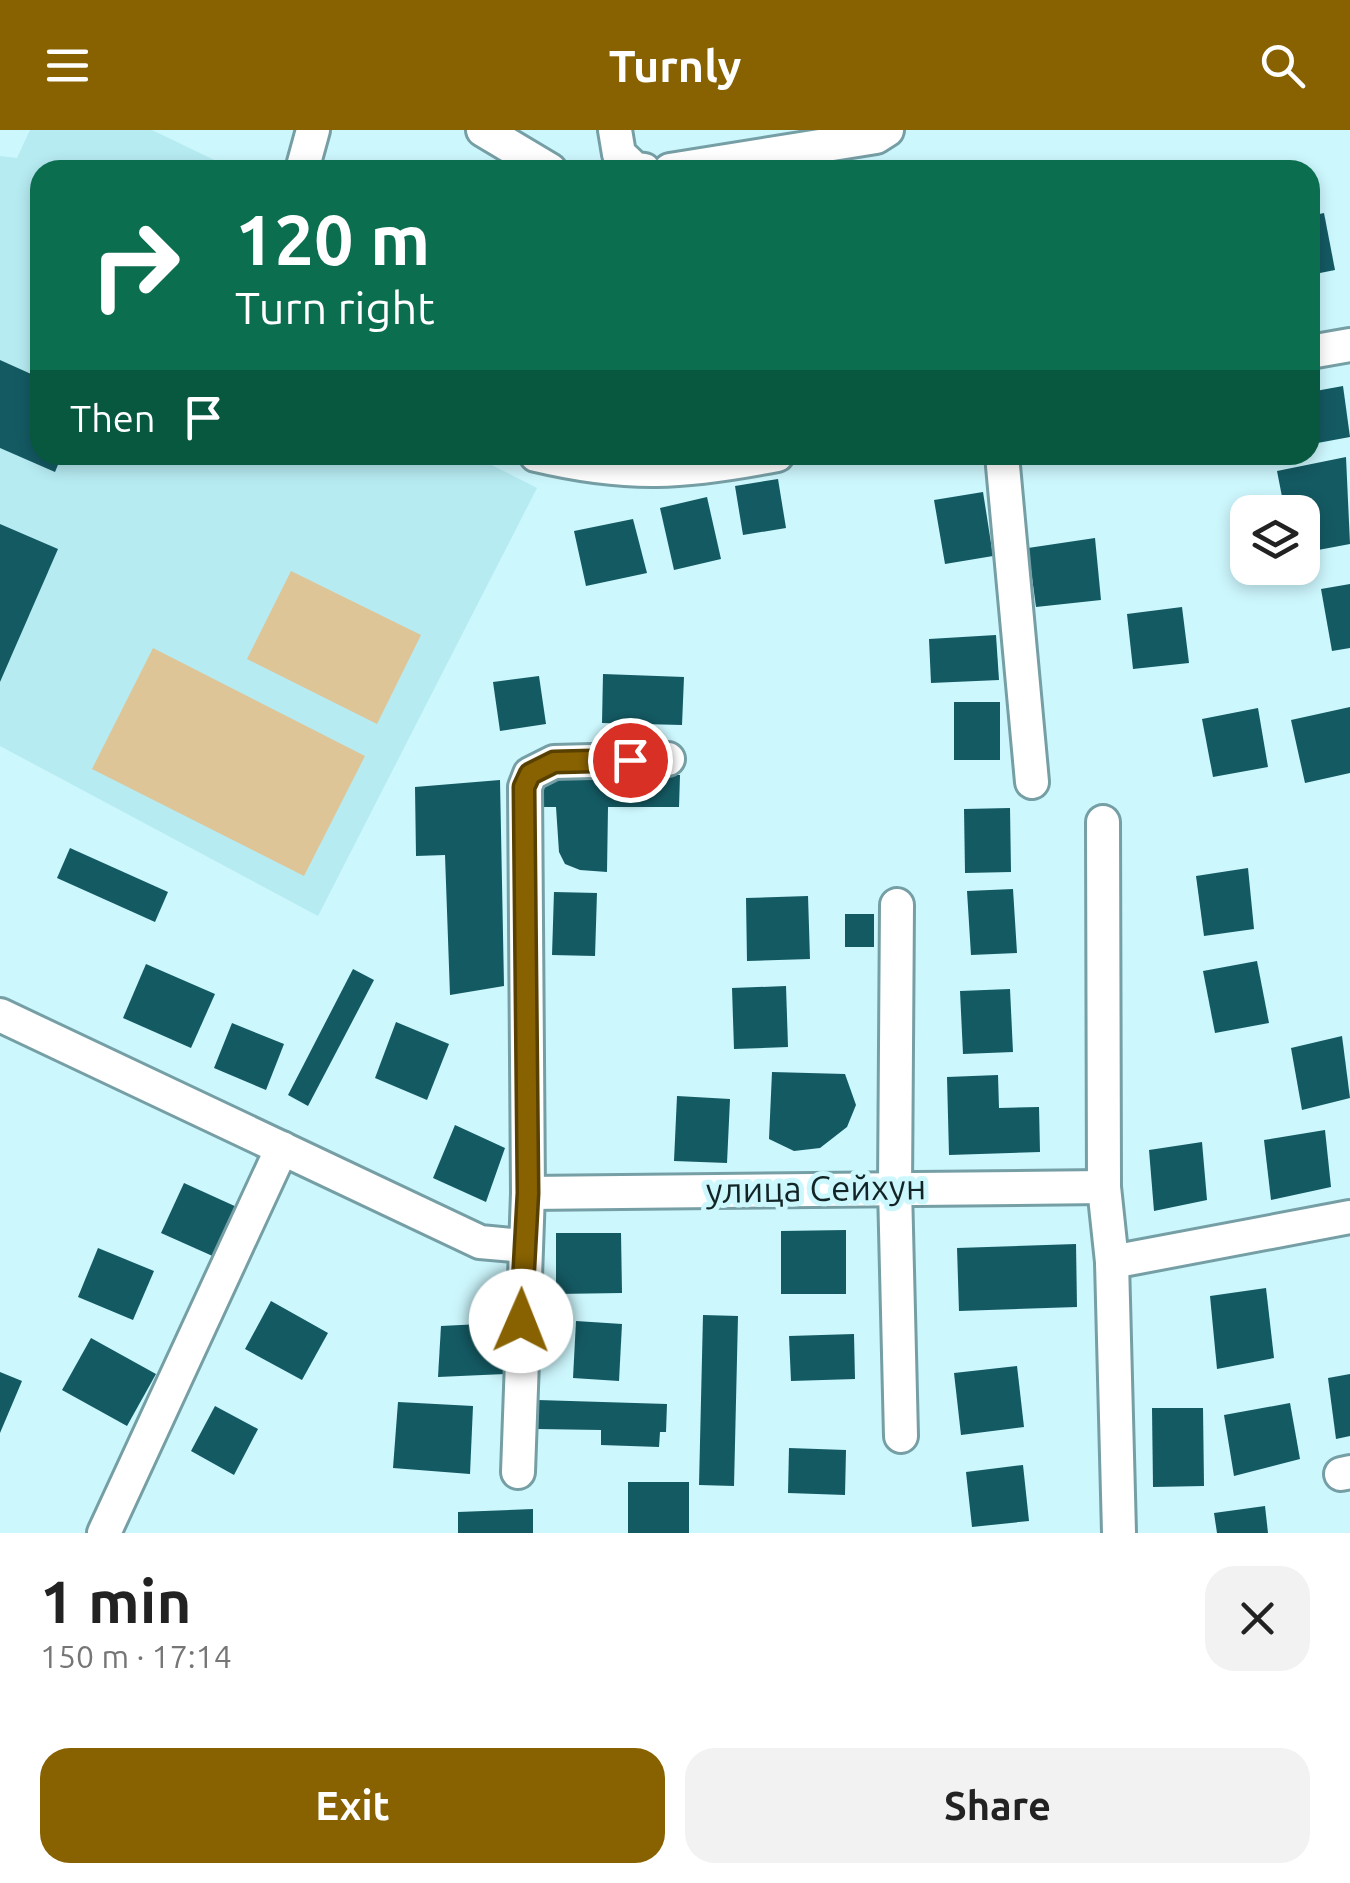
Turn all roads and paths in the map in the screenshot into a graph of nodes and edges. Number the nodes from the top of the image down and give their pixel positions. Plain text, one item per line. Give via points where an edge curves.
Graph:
1 (313, 130) edge
2 (483, 130) edge
3 (615, 130) edge
4 (887, 130) edge
5 (305, 160) edge
6 (533, 160) edge
7 (625, 160) edge
8 (734, 160) edge
9 (1350, 345) edge
10 (1320, 350) edge
11 (588, 465) edge
12 (717, 465) edge
13 (1003, 465) edge
14 (668, 759) dead end
15 (1032, 782) dead end
16 (1103, 822) dead end
17 (897, 904) dead end
18 (0, 1014) edge
19 (282, 1148) junction
20 (1104, 1187) junction
21 (896, 1188) junction
22 (528, 1193) junction
23 (1350, 1217) edge
24 (523, 1246) junction
25 (1112, 1262) junction
26 (901, 1436) dead end
27 (518, 1472) dead end
28 (104, 1533) edge
29 (1119, 1533) edge

1 - 5 street
2 - 6 street
3 - 7 street
4 - 8 street via 876,138
9 - 10 street
11 - 12 street via 669,473
13 - 15 street
14 - 22 street via 554,762 530,774 524,787
16 - 20 street
17 - 21 street
18 - 19 street
19 - 24 street via 480,1242
19 - 28 street
20 - 21 street, улица Сейхун
20 - 25 street
21 - 22 street, улица Сейхун
21 - 26 street
22 - 24 street
23 - 25 street
24 - 27 street
25 - 29 street

